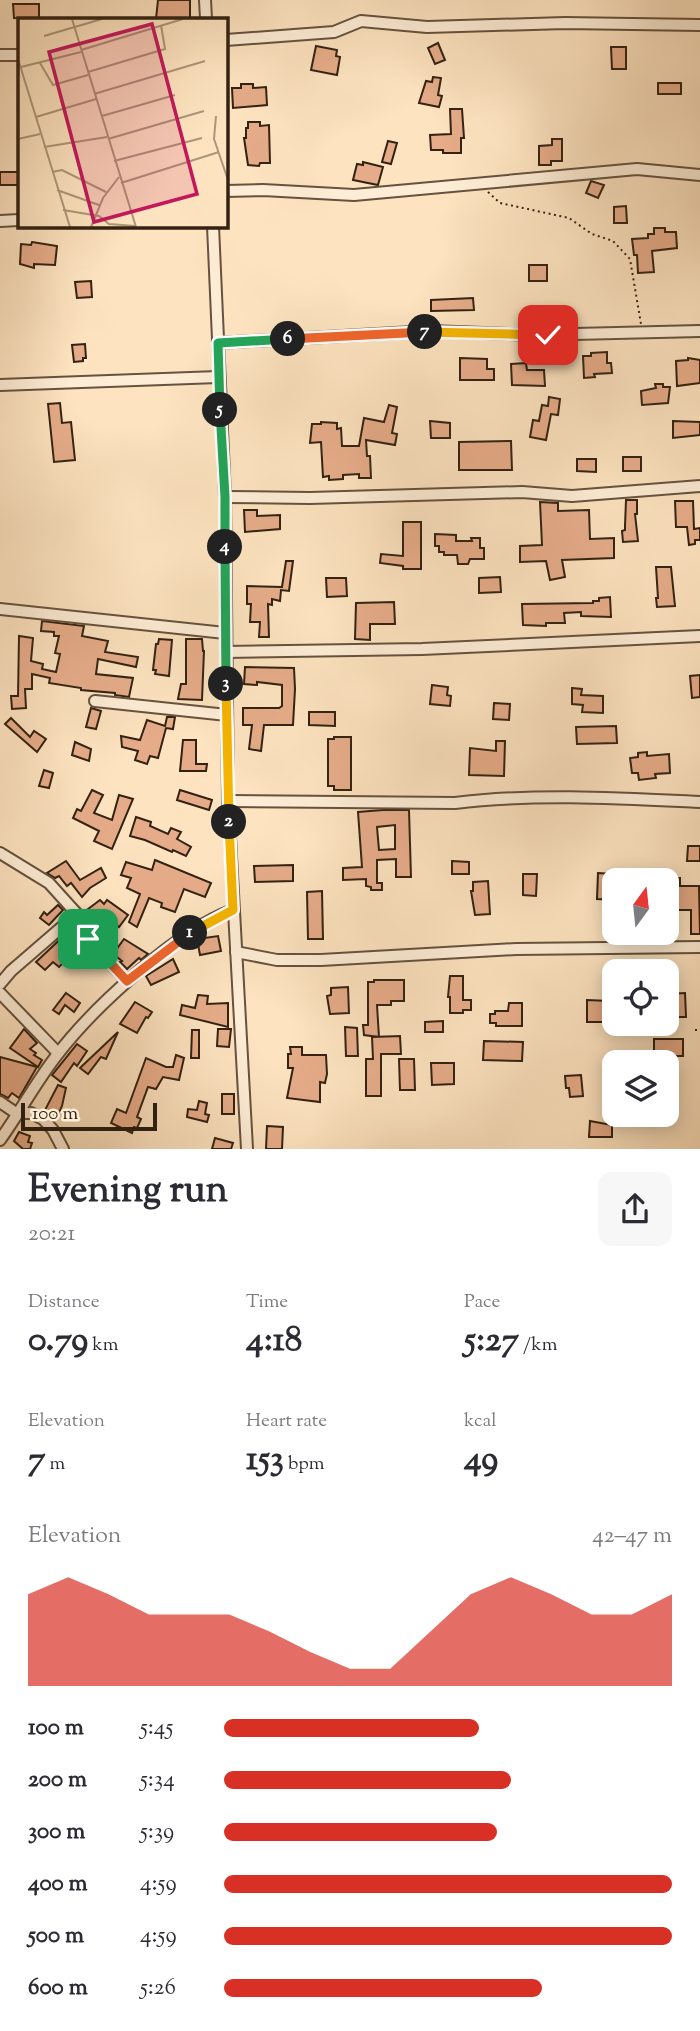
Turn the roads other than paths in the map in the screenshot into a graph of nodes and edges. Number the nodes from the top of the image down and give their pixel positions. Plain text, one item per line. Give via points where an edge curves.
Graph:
1 (205, 0) edge
2 (206, 18) edge
3 (700, 25) edge
4 (228, 40) edge
5 (0, 55) edge
6 (18, 55) edge
7 (700, 175) edge
8 (228, 191) edge
9 (18, 220) edge
10 (0, 221) edge
11 (213, 228) edge
12 (700, 331) edge
13 (218, 343) junction
14 (218, 377) junction
15 (0, 385) edge
16 (700, 486) edge
17 (225, 497) junction
18 (0, 609) edge
19 (225, 633) junction
20 (700, 636) edge
21 (226, 652) junction
22 (95, 701) dead end
23 (227, 715) junction
24 (228, 801) junction
25 (700, 802) edge
26 (0, 853) edge
27 (233, 910) junction
28 (77, 914) junction
29 (700, 947) edge
30 (236, 952) junction
31 (127, 981) junction
32 (0, 984) edge
33 (0, 993) edge
34 (58, 1053) junction
35 (0, 1102) edge
36 (16, 1113) junction
37 (0, 1140) edge
38 (62, 1149) edge
39 (247, 1149) edge

1 - 2 street
3 - 4 street via 427,27 361,21 334,32
5 - 6 street
7 - 8 street via 637,170 354,195
9 - 10 street
11 - 13 street
12 - 13 street via 533,335 431,331
13 - 14 street
14 - 15 street
14 - 17 street
16 - 17 street via 572,496 522,492
17 - 19 street
18 - 19 street
19 - 21 street
20 - 21 street via 422,649
21 - 23 street
22 - 23 street
23 - 24 street
24 - 25 street via 455,803 600,797
24 - 27 street
26 - 28 street via 49,883
27 - 30 street
27 - 31 street via 179,940
28 - 31 street via 88,939
28 - 32 street
29 - 30 street via 516,949 321,961 277,960
30 - 39 street
31 - 34 street
33 - 34 street
34 - 36 street
35 - 36 street
36 - 37 street
36 - 38 street via 43,1119

